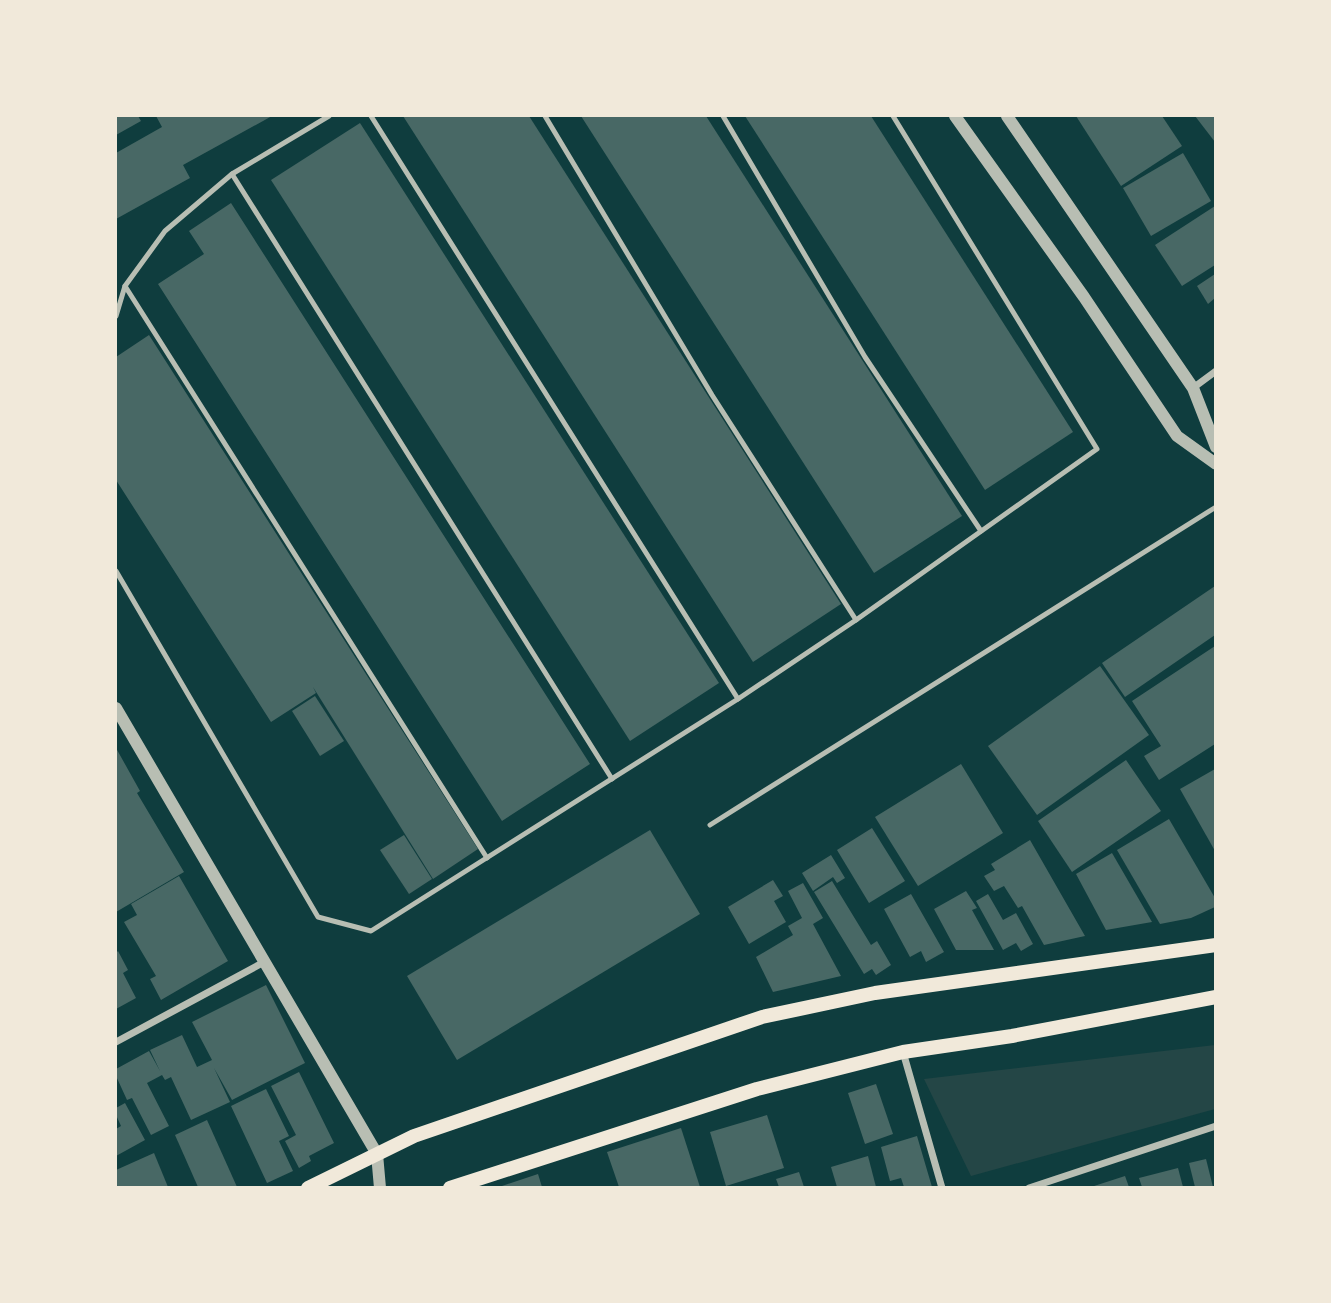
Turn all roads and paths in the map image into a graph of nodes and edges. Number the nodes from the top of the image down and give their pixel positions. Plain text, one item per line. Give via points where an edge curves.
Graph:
1 (328, 116) edge
2 (371, 116) edge
3 (545, 116) edge
4 (723, 116) edge
5 (893, 116) edge
6 (955, 116) edge
7 (1007, 116) edge
8 (232, 174) junction
9 (125, 286) junction
10 (116, 316) edge
11 (1216, 371) edge
12 (1193, 388) junction
13 (1216, 447) edge
14 (1216, 464) edge
15 (1216, 507) edge
16 (981, 531) junction
17 (116, 571) edge
18 (856, 620) junction
19 (738, 699) junction
20 (116, 708) edge
21 (612, 779) junction
22 (710, 825) dead end
23 (487, 858) junction
24 (1216, 945) edge
25 (266, 961) junction
26 (1216, 997) edge
27 (116, 1042) edge
28 (903, 1052) junction
29 (1216, 1126) edge
30 (377, 1154) junction
31 (308, 1188) edge
32 (380, 1188) edge
33 (450, 1188) edge
34 (942, 1188) edge
35 (1029, 1188) edge

1 - 8 lane
2 - 19 lane
3 - 18 lane via 712,395
4 - 16 lane via 865,357
5 - 16 lane via 1097,449
6 - 14 street via 1177,436
7 - 12 street
8 - 9 lane via 165,230
8 - 21 lane
9 - 10 lane
9 - 23 lane
11 - 12 street
12 - 13 street
15 - 22 lane
16 - 18 lane
17 - 23 lane via 318,917 372,931
18 - 19 lane
19 - 21 lane
20 - 25 street
21 - 23 lane
24 - 30 main road via 875,993 762,1017 414,1136
25 - 27 street
25 - 30 street
26 - 28 main road
28 - 33 main road via 757,1088
28 - 34 street
29 - 35 street
30 - 31 main road
30 - 32 street

